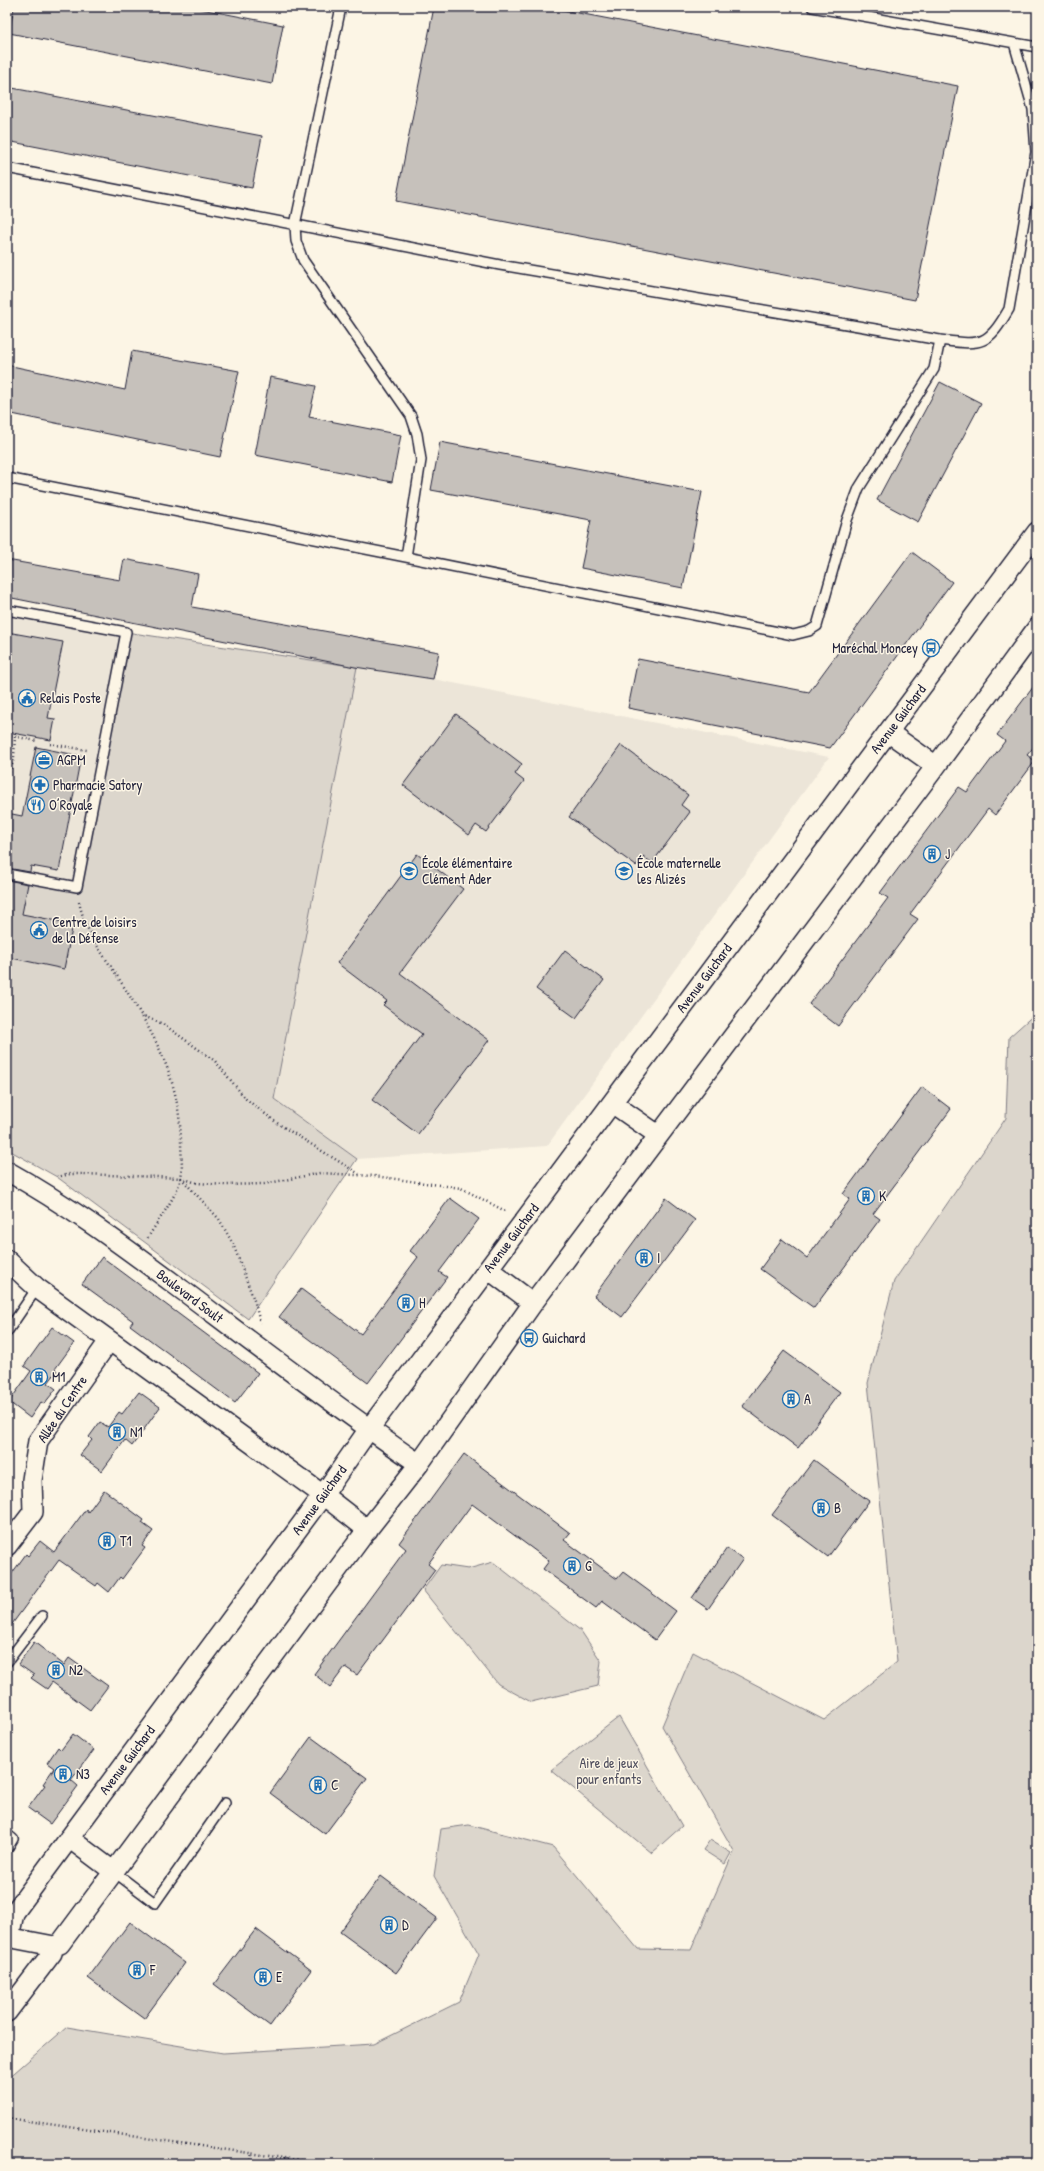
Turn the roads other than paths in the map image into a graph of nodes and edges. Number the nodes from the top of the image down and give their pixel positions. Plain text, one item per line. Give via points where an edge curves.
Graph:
1 (341, 7) edge
2 (812, 7) edge
3 (1014, 43) junction
4 (1037, 47) edge
5 (7, 168) edge
6 (295, 225) junction
7 (940, 340) junction
8 (7, 478) edge
9 (1033, 545) edge
10 (406, 557) junction
11 (7, 610) edge
12 (1037, 628) edge
13 (888, 732) junction
14 (936, 766) junction
15 (7, 874) edge
16 (612, 1103) junction
17 (658, 1135) junction
18 (7, 1171) edge
19 (7, 1260) edge
20 (488, 1269) junction
21 (37, 1288) junction
22 (533, 1303) junction
23 (7, 1332) edge
24 (109, 1341) junction
25 (369, 1429) junction
26 (419, 1464) junction
27 (323, 1495) junction
28 (368, 1530) junction
29 (7, 1546) edge
30 (42, 1616) dead end
31 (7, 1662) edge
32 (225, 1803) dead end
33 (7, 1834) edge
34 (69, 1838) junction
35 (7, 1849) edge
36 (113, 1872) junction
37 (8, 1937) edge
38 (54, 1946) junction
39 (7, 2012) edge

1 - 6 lane
2 - 3 lane
3 - 4 lane
3 - 7 lane via 1033,108 1036,152 1009,309 998,328 988,338 972,344
5 - 6 lane
6 - 7 lane via 508,266
6 - 10 lane via 296,241 303,260 411,416 421,460
7 - 10 lane via 934,369 859,488 847,520 817,626 809,631 793,635
8 - 10 lane
9 - 13 street, Avenue Guichard
11 - 15 lane via 126,632 77,887
12 - 14 street
13 - 14 street
13 - 16 street, Avenue Guichard
14 - 17 street
16 - 17 street
16 - 20 street, Avenue Guichard
17 - 22 street
18 - 25 street, Boulevard Soult via 51,1196 136,1256
19 - 21 street
20 - 22 street
20 - 25 street, Avenue Guichard
21 - 23 lane
21 - 24 street
22 - 26 street
24 - 27 street
24 - 29 street, Allée du Centre via 38,1441 32,1480 33,1512
25 - 26 street, Boulevard Soult
25 - 27 street, Avenue Guichard
26 - 28 street
27 - 28 street
27 - 34 street, Avenue Guichard
28 - 36 street
30 - 31 lane
32 - 36 lane via 155,1903
33 - 35 lane via 13,1839
34 - 36 street
34 - 37 street, Avenue Guichard via 14,1913
36 - 38 street via 60,1944
37 - 38 street, Avenue Guichard
38 - 39 street via 52,1954

